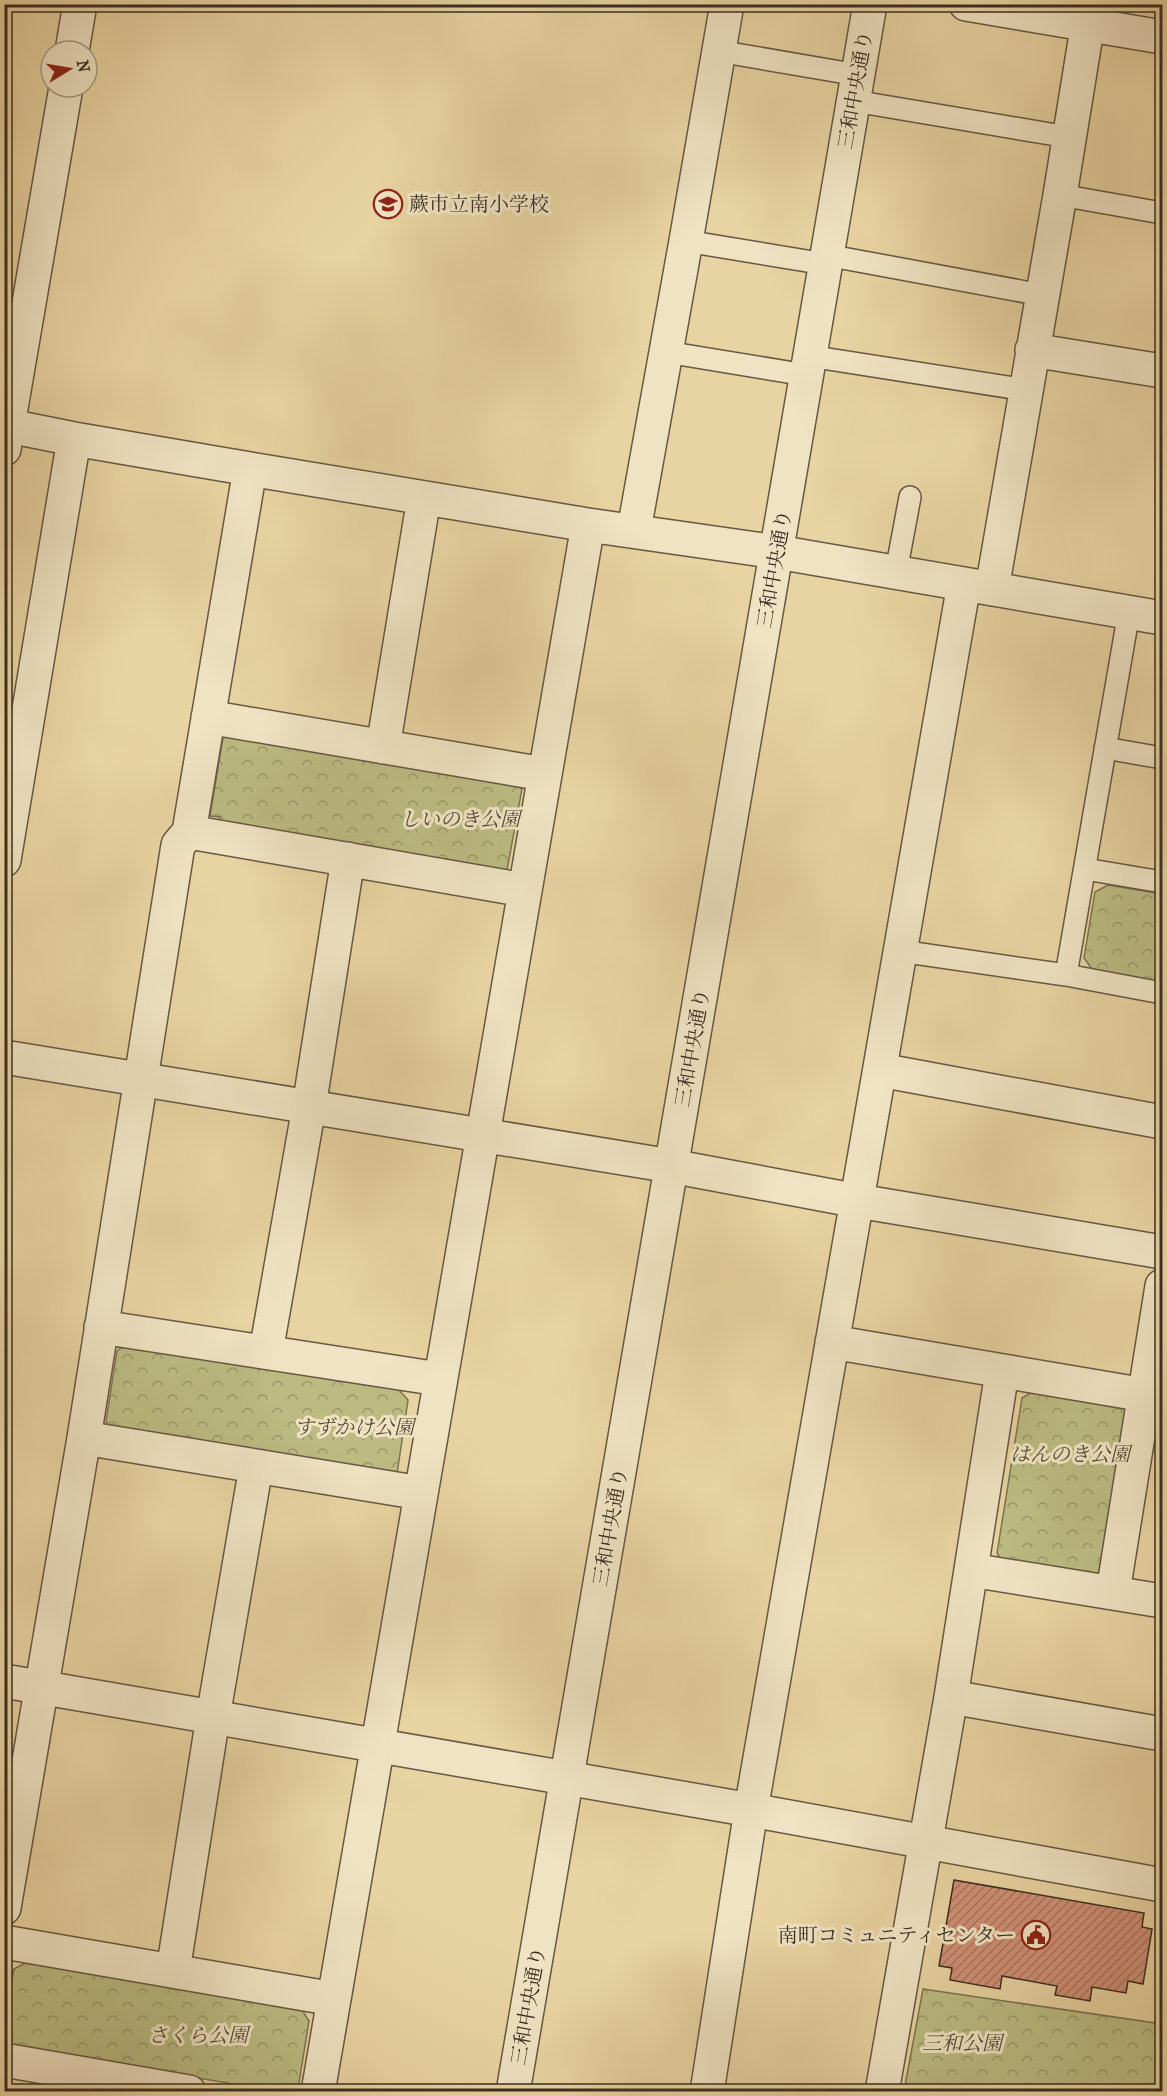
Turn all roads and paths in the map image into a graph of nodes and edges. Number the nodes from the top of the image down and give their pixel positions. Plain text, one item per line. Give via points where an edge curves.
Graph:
1 (80, 4) edge
2 (727, 4) edge
3 (870, 4) edge
4 (966, 4) edge
5 (1089, 14) edge
6 (1162, 37) edge
7 (74, 39) edge
8 (718, 51) junction
9 (856, 88) junction
10 (64, 99) edge
11 (1068, 137) junction
12 (1060, 195) junction
13 (1162, 213) edge
14 (686, 241) junction
15 (826, 260) junction
16 (1042, 294) junction
17 (1032, 350) junction
18 (666, 352) junction
19 (808, 365) junction
20 (1162, 371) edge
21 (1026, 390) junction
22 (6, 433) edge
23 (74, 439) junction
24 (250, 469) junction
25 (910, 497) dead end
26 (424, 498) junction
27 (588, 525) junction
28 (633, 530) junction
29 (777, 552) junction
30 (896, 572) junction
31 (978, 586) junction
32 (1129, 612) junction
33 (1162, 618) edge
34 (208, 717) junction
35 (383, 747) junction
36 (1105, 748) junction
37 (1162, 758) edge
38 (544, 774) junction
39 (189, 832) junction
40 (348, 859) junction
41 (4, 860) edge
42 (1085, 869) junction
43 (1162, 882) edge
44 (524, 890) junction
45 (900, 951) junction
46 (1066, 975) junction
47 (1162, 993) edge
48 (4, 1057) edge
49 (879, 1070) junction
50 (140, 1079) junction
51 (309, 1107) junction
52 (1162, 1122) edge
53 (482, 1135) junction
54 (672, 1166) junction
55 (858, 1201) junction
56 (1162, 1252) edge
57 (1162, 1286) edge
58 (101, 1327) junction
59 (832, 1342) junction
60 (266, 1352) junction
61 (1002, 1372) junction
62 (439, 1379) junction
63 (1145, 1395) junction
64 (84, 1438) junction
65 (256, 1467) junction
66 (421, 1493) junction
67 (971, 1570) junction
68 (1113, 1592) junction
69 (1162, 1601) edge
70 (4, 1681) edge
71 (41, 1688) junction
72 (951, 1697) junction
73 (213, 1717) junction
74 (1162, 1734) edge
75 (378, 1745) junction
76 (567, 1780) junction
77 (750, 1810) junction
78 (926, 1841) junction
79 (1162, 1885) edge
80 (4, 1908) edge
81 (4, 1942) edge
82 (173, 1971) junction
83 (334, 1999) junction
84 (4, 2060) edge
85 (142, 2088) edge
86 (189, 2091) edge
87 (318, 2091) edge
88 (513, 2091) edge
89 (707, 2091) edge
90 (882, 2091) edge

1 - 7 street
2 - 8 street
3 - 9 street, 三和中央通り
4 - 5 street
5 - 6 street
5 - 11 street
8 - 9 lane
8 - 14 street
9 - 11 lane
9 - 15 street, 三和中央通り
10 - 22 street
11 - 12 street
12 - 13 lane
12 - 16 street
14 - 15 lane
14 - 18 street
15 - 16 lane
15 - 19 street, 三和中央通り
16 - 17 street
17 - 20 street
17 - 21 street
18 - 19 lane
18 - 28 street
19 - 21 lane
19 - 29 street, 三和中央通り
21 - 31 street
22 - 23 street
23 - 24 street
23 - 41 street
24 - 26 street
24 - 34 street
25 - 30 lane
26 - 27 street
26 - 35 street
27 - 28 street
27 - 38 street
28 - 29 street
29 - 30 street
29 - 54 street, 三和中央通り
30 - 31 street
31 - 32 street
31 - 45 street
32 - 33 street
32 - 36 lane
34 - 35 street
34 - 39 street
35 - 38 street
36 - 37 lane
36 - 42 lane
38 - 44 street
39 - 40 street
39 - 50 street via 178,845
40 - 44 street
40 - 51 street
42 - 43 lane
42 - 46 lane
44 - 53 street
45 - 46 lane
45 - 49 street
46 - 47 lane
48 - 50 street
49 - 52 street
49 - 55 street
50 - 51 street
50 - 58 street
51 - 53 street
51 - 60 street
53 - 54 street
53 - 62 street
54 - 55 street
54 - 76 street, 三和中央通り
55 - 56 street
55 - 59 street
57 - 63 street
58 - 60 street
58 - 64 street
59 - 61 street
59 - 77 street
60 - 62 street
61 - 63 street
61 - 67 street
62 - 66 street
63 - 68 street
64 - 65 street
64 - 71 street
65 - 66 street
65 - 73 street
66 - 75 street
67 - 68 street
67 - 72 street
68 - 69 street
70 - 71 street
71 - 73 street
71 - 80 street
72 - 74 street
72 - 78 street
73 - 75 street
73 - 82 street
75 - 76 street
75 - 83 street
76 - 77 street
76 - 88 street, 三和中央通り
77 - 78 street
77 - 89 street
78 - 79 street
78 - 90 street
81 - 82 street
82 - 83 street
83 - 87 street
84 - 85 street
85 - 86 street

